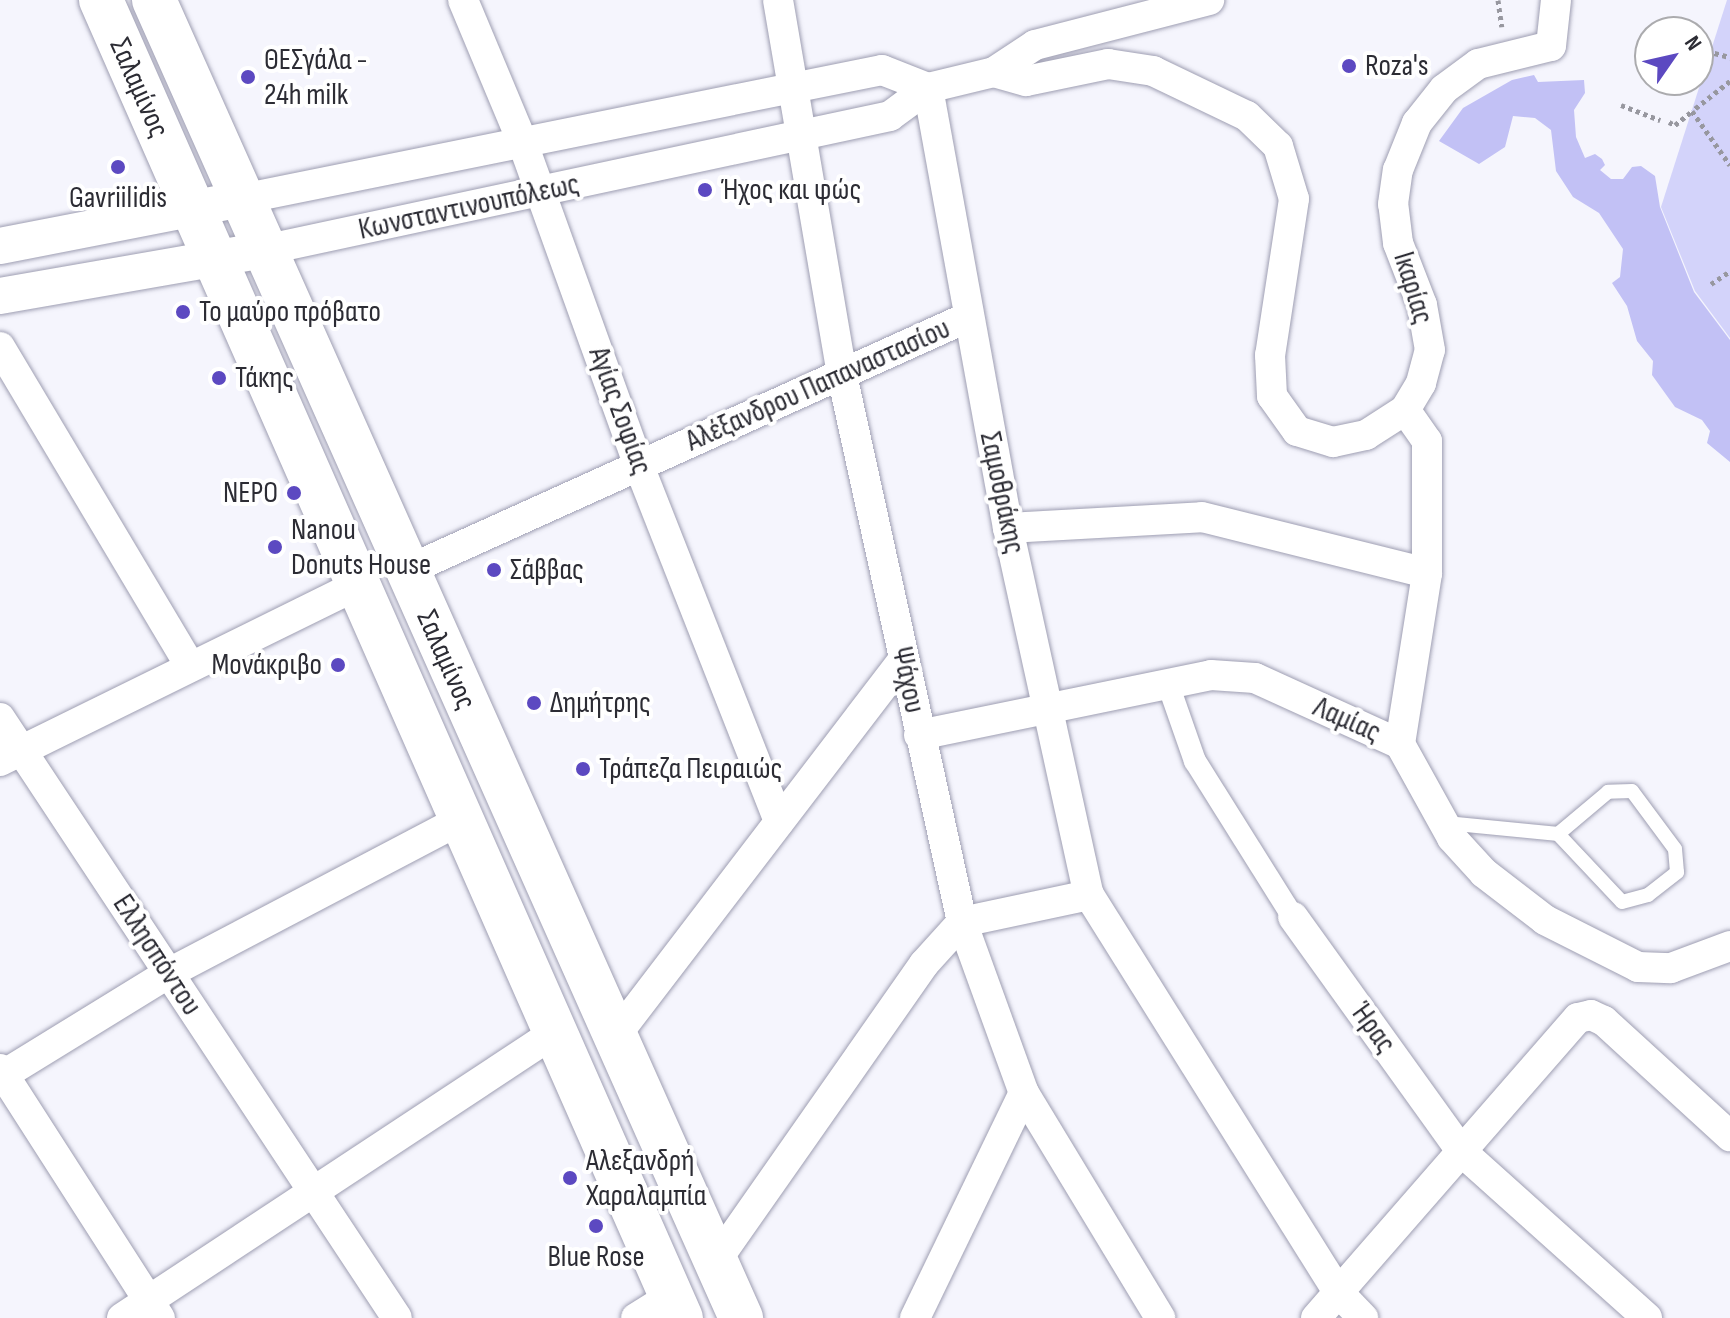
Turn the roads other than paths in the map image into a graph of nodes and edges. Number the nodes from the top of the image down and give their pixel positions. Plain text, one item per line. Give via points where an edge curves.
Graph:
1 (101, 0) edge
2 (154, 0) edge
3 (463, 0) edge
4 (778, 0) edge
5 (1209, 0) edge
6 (1556, 0) edge
7 (994, 72) junction
8 (792, 87) junction
9 (928, 88) junction
10 (800, 138) junction
11 (522, 141) junction
12 (541, 191) junction
13 (242, 199) junction
14 (193, 210) junction
15 (0, 246) edge
16 (264, 250) junction
17 (215, 260) junction
18 (0, 296) edge
19 (966, 318) junction
20 (0, 347) edge
21 (842, 375) junction
22 (1405, 410) junction
23 (639, 466) junction
24 (1008, 528) junction
25 (406, 571) junction
26 (1427, 573) junction
27 (357, 585) junction
28 (904, 659) junction
29 (190, 666) junction
30 (1168, 684) junction
31 (1050, 710) junction
32 (0, 718) edge
33 (919, 735) junction
34 (1400, 744) junction
35 (10, 755) edge
36 (460, 820) junction
37 (779, 821) junction
38 (1442, 822) junction
39 (1558, 834) junction
40 (1089, 895) junction
41 (1293, 917) joint
42 (962, 922) junction
43 (1730, 946) edge
44 (169, 973) junction
45 (554, 1033) junction
46 (614, 1038) junction
47 (1, 1074) edge
48 (1024, 1093) junction
49 (1730, 1136) edge
50 (1461, 1151) junction
51 (315, 1193) junction
52 (714, 1264) junction
53 (1339, 1293) junction
54 (154, 1309) edge
55 (662, 1311) edge
56 (122, 1318) edge
57 (397, 1318) edge
58 (741, 1318) edge
59 (915, 1318) edge
60 (1160, 1318) edge
61 (1316, 1318) edge
62 (1363, 1318) edge
63 (1647, 1318) edge

1 - 14 main road, Σαλαμίνος
2 - 13 main road, Σαλαμίνος
3 - 11 street, Αγίας Σοφίας
4 - 8 street, Ψάχου
5 - 7 street, Κωνσταντινουπόλεως via 1035,45
6 - 22 street, Ικαρίας via 1551,46 1478,64 1444,89 1417,123 1398,170 1393,204 1398,243 1422,305 1430,350 1421,383
7 - 9 street, Κωνσταντινουπόλεως
7 - 22 street, Κωνσταντινουπόλεως via 1048,80 1108,64 1132,66 1188,84 1247,116 1278,146 1294,199 1270,355 1269,380 1278,411 1297,431 1333,442 1366,435
8 - 9 street, Κωνσταντινουπόλεως via 882,70
8 - 10 street, Ψάχου
8 - 11 street, Κωνσταντινουπόλεως
9 - 10 street, Κωνσταντινουπόλεως via 890,116
9 - 19 street, Σαμοθράκης
10 - 12 street, Κωνσταντινουπόλεως
10 - 21 street, Ψάχου
11 - 12 street, Αγίας Σοφίας
11 - 13 street, Κωνσταντινουπόλεως
12 - 16 street, Κωνσταντινουπόλεως
12 - 23 street, Αγίας Σοφίας
13 - 14 street, Κωνσταντινουπόλεως
13 - 16 main road, Σαλαμίνος
14 - 15 street, Κωνσταντινουπόλεως
14 - 17 main road, Σαλαμίνος
16 - 17 street, Κωνσταντινουπόλεως
16 - 25 main road, Σαλαμίνος
17 - 18 street, Κωνσταντινουπόλεως
17 - 27 main road, Σαλαμίνος
19 - 21 street, Αλέξανδρου Παπαναστασίου
19 - 24 street, Σαμοθράκης
20 - 29 street
21 - 23 street, Αλέξανδρου Παπαναστασίου
21 - 28 street, Ψάχου
22 - 26 street via 1427,441
23 - 25 street, Αλέξανδρου Παπαναστασίου
23 - 37 street, Αγίας Σοφίας
24 - 26 street via 1202,517
24 - 31 street, Σαμοθράκης
25 - 46 main road, Σαλαμίνος
26 - 34 street
27 - 29 street
27 - 36 main road, Σαλαμίνος
28 - 33 street, Ψάχου
28 - 37 street
29 - 35 street
30 - 31 street, Λαμίας
30 - 34 street, Λαμίας via 1211,675 1255,678
30 - 41 street, Ήρας via 1195,761
31 - 33 street, Λαμίας
31 - 40 street, Σαμοθράκης
32 - 35 street, Ελλησπόντου
33 - 42 street, Ψάχου
34 - 38 street, Λαμίας
35 - 44 street, Ελλησπόντου
36 - 44 street
36 - 45 main road, Σαλαμίνος
37 - 46 street
38 - 39 lane
38 - 43 street, Λαμίας via 1484,873 1545,920 1638,967 1671,968
39 - 39 lane via 1622,902 1648,895 1677,872 1675,849 1632,791 1608,792
40 - 42 street
40 - 53 street
41 - 50 street, Ήρας
42 - 48 street, Ψάχου
42 - 52 street via 924,964
44 - 47 street
44 - 51 street, Ελλησπόντου
45 - 51 street
45 - 55 main road, Σαλαμίνος
46 - 52 main road, Σαλαμίνος
47 - 54 street
48 - 59 street
48 - 60 street, Ψάχου
49 - 50 street via 1616,1031 1591,1015 1567,1027
50 - 53 street
50 - 63 street, Ήρας
51 - 54 street
51 - 57 street, Ελλησπόντου
52 - 58 main road, Σαλαμίνος
53 - 61 street
53 - 62 street
54 - 56 street

